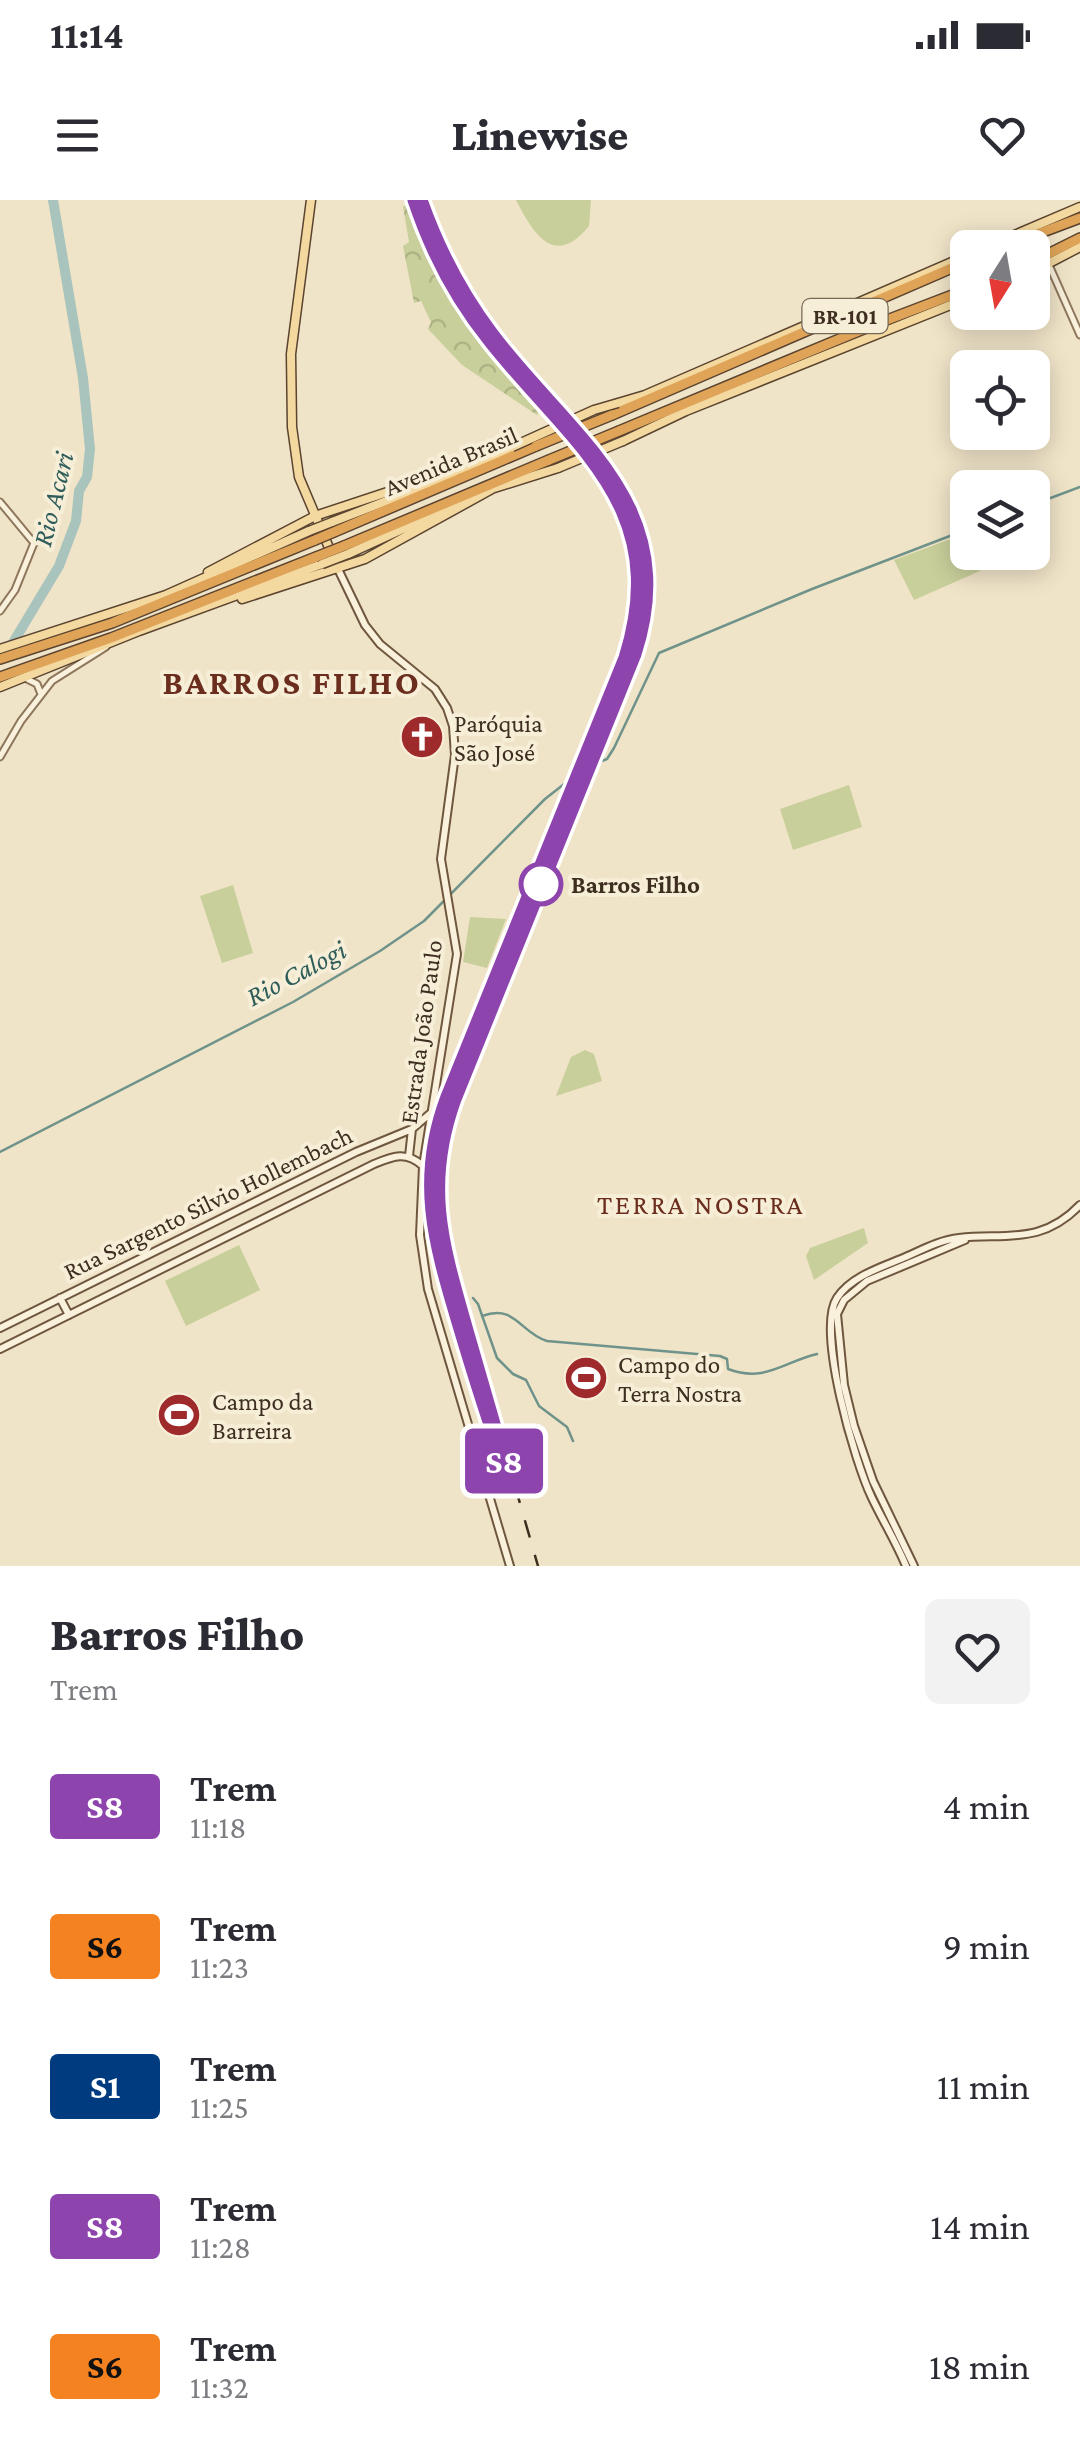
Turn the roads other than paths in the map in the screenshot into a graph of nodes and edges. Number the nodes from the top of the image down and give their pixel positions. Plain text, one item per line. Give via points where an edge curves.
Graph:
1 (310, 200) edge
2 (1080, 207) edge
3 (1080, 218) edge
4 (1026, 230) edge
5 (1048, 230) edge
6 (1080, 238) edge
7 (1080, 247) edge
8 (1050, 253) edge
9 (950, 265) edge
10 (1050, 265) joint
11 (950, 266) edge
12 (950, 296) edge
13 (950, 305) edge
14 (1080, 335) edge
15 (774, 338) junction
16 (812, 360) junction
17 (722, 368) junction
18 (745, 378) junction
19 (621, 436) junction
20 (471, 467) junction
21 (492, 489) junction
22 (0, 502) edge
23 (314, 516) junction
24 (333, 527) junction
25 (312, 536) junction
26 (346, 550) junction
27 (319, 561) junction
28 (338, 569) junction
29 (178, 590) junction
30 (213, 604) junction
31 (0, 610) edge
32 (108, 645) junction
33 (0, 650) edge
34 (0, 659) edge
35 (0, 678) edge
36 (15, 678) junction
37 (27, 678) junction
38 (0, 687) edge
39 (41, 694) junction
40 (0, 757) edge
41 (432, 1112) junction
42 (412, 1129) junction
43 (426, 1144) junction
44 (409, 1156) junction
45 (423, 1166) junction
46 (1080, 1205) edge
47 (230, 1214) junction
48 (238, 1230) junction
49 (886, 1269) junction
50 (60, 1298) junction
51 (69, 1315) junction
52 (0, 1328) edge
53 (0, 1350) edge
54 (510, 1566) edge
55 (906, 1566) edge
56 (914, 1566) edge

1 - 23 main road, Estrada João Paulo via 290,361 296,466
2 - 4 main road
3 - 5 highway
6 - 8 highway
7 - 10 main road
9 - 15 main road, Avenida Brasil
10 - 14 street
11 - 17 highway, Avenida Brasil / BR-101
12 - 18 highway, Avenida Brasil / BR-101
13 - 16 main road, Avenida Brasil
15 - 17 main road
15 - 20 main road, Avenida Brasil, bridge
16 - 18 main road
16 - 19 main road, Avenida Brasil
17 - 24 highway, Avenida Brasil / BR-101, bridge
18 - 19 highway, Avenida Brasil / BR-101
19 - 21 main road, Avenida Brasil, bridge via 558,468
19 - 26 highway, Avenida Brasil / BR-101, bridge via 549,460
20 - 23 main road
20 - 24 main road, Avenida Brasil
21 - 26 main road, Avenida Brasil
21 - 28 main road
22 - 31 street via 34,543
23 - 28 main road, Estrada João Paulo
23 - 29 main road
24 - 25 highway, Avenida Brasil / BR-101, bridge
25 - 29 main road, Avenida Brasil
25 - 34 highway, Avenida Brasil / BR-101 via 112,623
26 - 27 highway, Avenida Brasil / BR-101, bridge
27 - 30 main road, Avenida Brasil
27 - 36 highway, Avenida Brasil / BR-101
28 - 30 main road
28 - 41 main road, Estrada João Paulo via 374,636 435,689 456,747 442,846 456,966
29 - 33 main road, Avenida Brasil
30 - 32 main road, Avenida Brasil
32 - 37 main road, Avenida Brasil
32 - 39 street
35 - 36 highway, Avenida Brasil / BR-101
36 - 37 main road, Avenida Brasil
36 - 38 main road, Avenida Brasil
37 - 39 street
39 - 40 street
41 - 42 main road, Rua Sargento Silvio Hollembach
41 - 43 main road, Estrada João Paulo
42 - 43 main road
42 - 44 main road
42 - 47 main road, Rua Sargento Silvio Hollembach
43 - 45 main road, Estrada João Paulo
44 - 45 main road
44 - 48 main road, Rua Sargento Silvio Hollembach via 374,1164
45 - 54 main road, Estrada João Paulo via 423,1267
46 - 49 main road via 1025,1236 971,1238
47 - 48 main road
47 - 50 main road, Rua Sargento Silvio Hollembach
48 - 51 main road, Rua Sargento Silvio Hollembach
49 - 55 main road via 862,1276 838,1296 830,1315 852,1443
49 - 56 main road via 844,1300 837,1332 854,1426
50 - 51 main road
50 - 52 main road, Rua Sargento Silvio Hollembach
51 - 53 main road, Rua Sargento Silvio Hollembach

